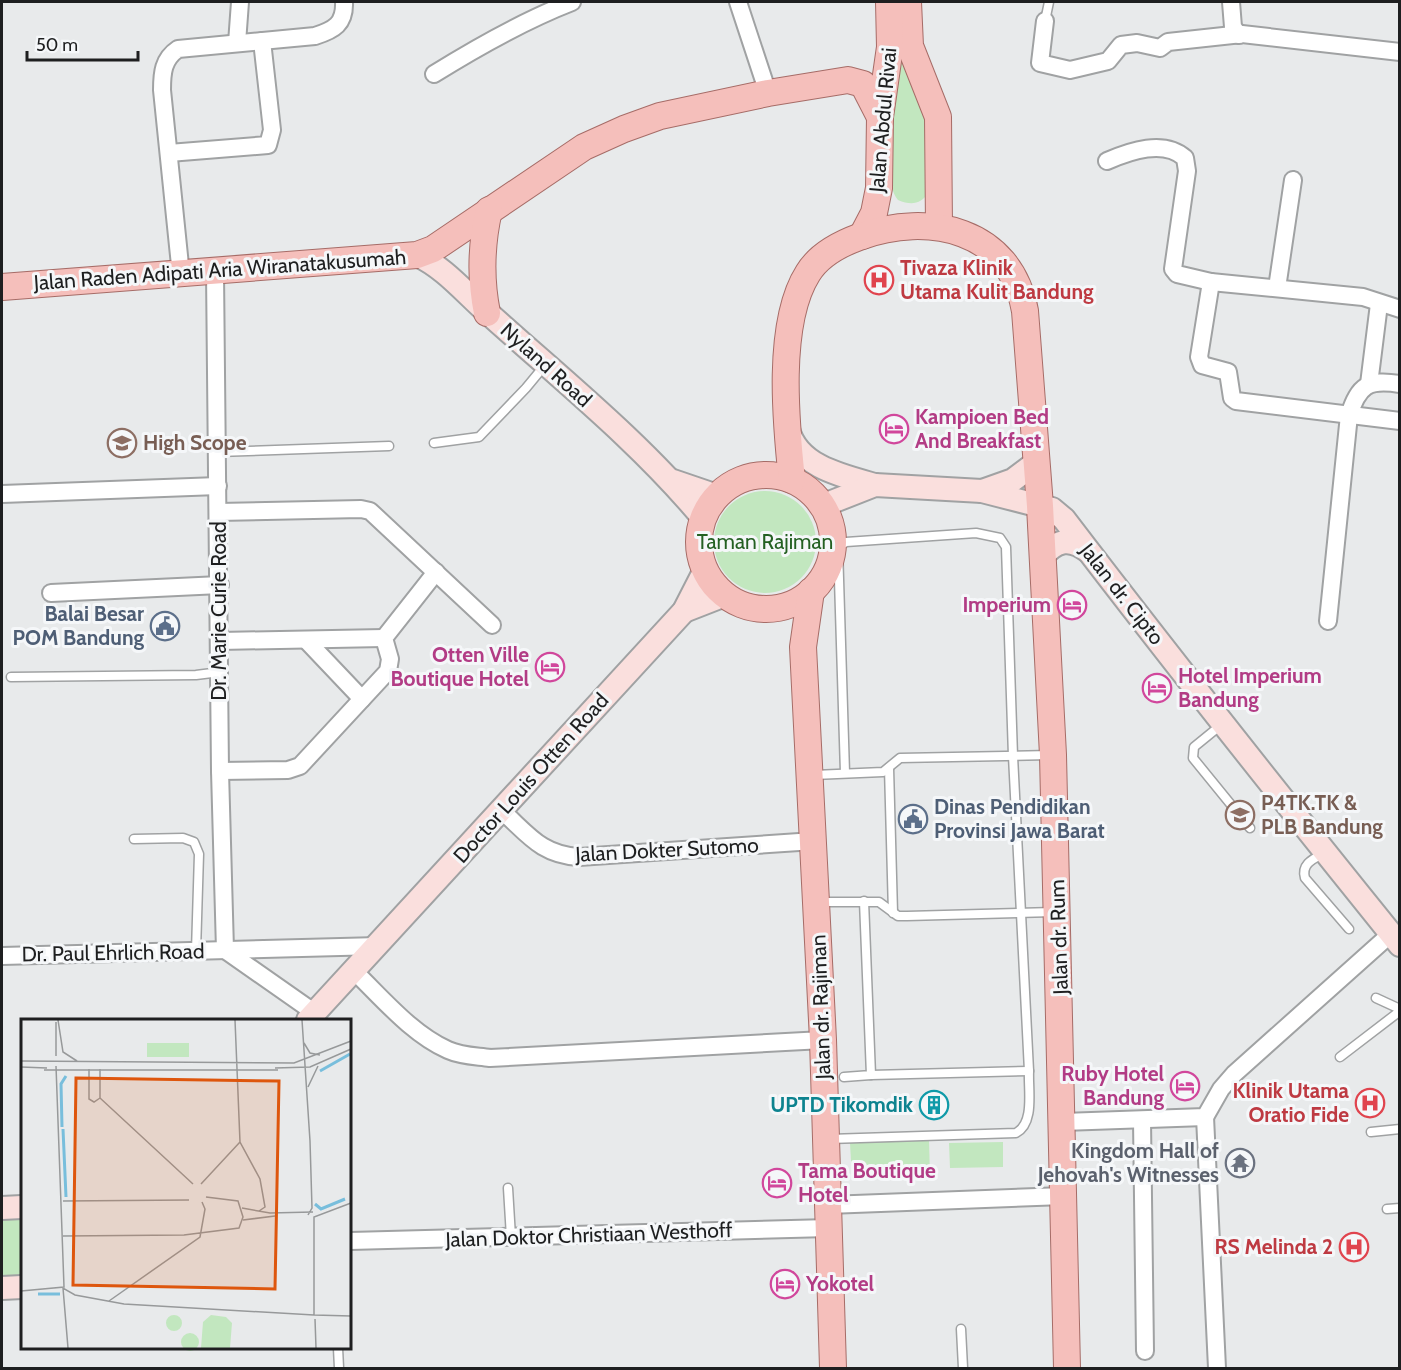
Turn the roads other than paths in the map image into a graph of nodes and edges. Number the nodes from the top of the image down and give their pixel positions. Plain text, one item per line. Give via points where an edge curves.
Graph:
1 (240, 2) edge
2 (344, 2) edge
3 (572, 2) edge
4 (738, 2) edge
5 (888, 2) edge
6 (908, 2) edge
7 (1049, 2) edge
8 (1231, 2) edge
9 (1045, 21) joint
10 (1235, 28) junction
11 (262, 41) junction
12 (237, 43) junction
13 (1395, 52) edge
14 (434, 74) dead end
15 (768, 93) junction
16 (880, 117) junction
17 (169, 153) junction
18 (1107, 161) dead end
19 (1293, 180) dead end
20 (879, 188) junction
21 (489, 210) junction
22 (939, 215) junction
23 (862, 236) junction
24 (417, 255) junction
25 (215, 272) junction
26 (182, 275) junction
27 (1211, 282) junction
28 (2, 287) edge
29 (1277, 288) junction
30 (1379, 304) junction
31 (1400, 309) edge
32 (487, 313) junction
33 (546, 363) junction
34 (1369, 384) junction
35 (1400, 384) edge
36 (784, 409) junction
37 (1349, 415) junction
38 (1400, 422) edge
39 (434, 443) dead end
40 (389, 446) dead end
41 (217, 452) junction
42 (1037, 462) junction
43 (672, 480) junction
44 (792, 480) junction
45 (875, 485) junction
46 (218, 486) junction
47 (982, 491) junction
48 (2, 494) edge
49 (717, 496) junction
50 (824, 505) junction
51 (1040, 506) junction
52 (218, 512) junction
53 (703, 518) junction
54 (1088, 551) junction
55 (1042, 557) junction
56 (705, 570) junction
57 (436, 572) junction
58 (220, 585) junction
59 (811, 591) junction
60 (51, 593) dead end
61 (725, 595) junction
62 (786, 606) junction
63 (684, 611) junction
64 (1328, 621) dead end
65 (492, 625) dead end
66 (384, 638) junction
67 (306, 640) junction
68 (220, 641) junction
69 (803, 647) junction
70 (220, 672) junction
71 (10, 677) dead end
72 (362, 699) junction
73 (1222, 724) junction
74 (1053, 755) junction
75 (1013, 756) junction
76 (889, 768) junction
77 (220, 771) junction
78 (844, 773) junction
79 (810, 775) junction
80 (501, 810) junction
81 (1250, 828) dead end
82 (134, 839) dead end
83 (814, 841) junction
84 (1326, 851) junction
85 (864, 901) junction
86 (816, 902) junction
87 (1058, 912) junction
88 (893, 913) junction
89 (1020, 914) junction
90 (1348, 929) dead end
91 (1397, 938) edge
92 (379, 946) junction
93 (225, 950) junction
94 (196, 951) junction
95 (2, 956) edge
96 (355, 972) junction
97 (1376, 998) dead end
98 (1399, 1008) edge
99 (312, 1017) edge
100 (823, 1040) junction
101 (1340, 1057) dead end
102 (1029, 1071) junction
103 (871, 1075) junction
104 (844, 1077) dead end
105 (1205, 1117) junction
106 (1142, 1120) junction
107 (1063, 1122) junction
108 (1400, 1129) edge
109 (1371, 1132) dead end
110 (826, 1139) junction
111 (508, 1188) dead end
112 (1064, 1196) junction
113 (21, 1207) edge
114 (2, 1208) edge
115 (1400, 1208) edge
116 (1387, 1209) dead end
117 (828, 1216) junction
118 (511, 1237) junction
119 (351, 1241) edge
120 (21, 1287) edge
121 (2, 1288) edge
122 (961, 1329) dead end
123 (338, 1349) edge
124 (1145, 1351) dead end
125 (339, 1368) edge
126 (833, 1368) edge
127 (963, 1368) edge
128 (1067, 1368) edge
129 (1217, 1368) edge

1 - 12 street
2 - 11 street via 341,21 333,31
3 - 14 street via 485,42
4 - 15 street
5 - 16 main road, Jalan Abdul Rivai via 890,64
6 - 22 main road, Jalan Abdul Rivai via 910,46 938,117
7 - 9 lane
8 - 10 street
9 - 10 street via 1040,63 1070,70 1108,61 1121,45 1137,43 1160,48 1168,42
10 - 13 street
11 - 12 street
11 - 17 street via 272,130 268,145
12 - 17 street via 178,49 170,55 162,76
15 - 16 main road, Jalan Raden Adipati Aria Wiranatakusumah via 848,80 863,84
15 - 21 main road, Jalan Raden Adipati Aria Wiranatakusumah via 660,116 604,138
16 - 20 main road, Jalan Abdul Rivai
17 - 26 street
18 - 27 street via 1144,149 1164,149 1185,158 1187,171 1173,269 1177,274
19 - 29 street
20 - 22 main road via 892,210 904,216
20 - 23 main road, Jalan Abdul Rivai via 874,213
21 - 24 main road, Jalan Raden Adipati Aria Wiranatakusumah via 433,249
21 - 32 main road via 482,260
22 - 23 main road
22 - 42 main road via 989,248 1017,282 1025,311
23 - 36 main road via 822,257 802,284 787,352
24 - 25 main road, Jalan Raden Adipati Aria Wiranatakusumah
24 - 32 main road, Nyland Road via 453,280
25 - 26 main road, Jalan Raden Adipati Aria Wiranatakusumah
25 - 41 street, Dr. Marie Curie Road
26 - 28 main road, Jalan Raden Adipati Aria Wiranatakusumah
27 - 29 street
27 - 37 street via 1199,362 1228,372 1234,400
29 - 30 street via 1363,297
30 - 31 street
30 - 34 street
32 - 33 main road, Nyland Road
33 - 39 lane via 479,437
33 - 43 main road, Nyland Road
34 - 35 street
34 - 37 street via 1356,396
36 - 44 main road
36 - 45 main road via 789,432 802,454 839,475
37 - 38 street
37 - 64 street
40 - 41 lane
41 - 46 street, Dr. Marie Curie Road
42 - 47 main road via 1013,480
42 - 51 main road
43 - 49 main road, Nyland Road
43 - 53 main road, Nyland Road
44 - 49 main road via 757,475 731,484
44 - 50 main road
45 - 47 main road
45 - 50 main road
46 - 48 street
46 - 52 street, Dr. Marie Curie Road
47 - 51 main road, Jalan dr. Cipto
49 - 53 main road
50 - 59 main road via 832,534 832,552 827,570
51 - 54 main road, Jalan dr. Cipto via 1052,509 1064,519
51 - 55 main road, Jalan dr. Rum
52 - 57 street via 361,508 370,511
52 - 58 street, Dr. Marie Curie Road
53 - 56 main road via 699,545
54 - 55 main road via 1077,543 1064,541 1051,546
54 - 73 main road, Jalan dr. Cipto
55 - 74 main road, Jalan dr. Rum
56 - 61 main road
56 - 63 main road, Doctor Louis Otten Road
57 - 65 street
57 - 66 street
58 - 60 street
58 - 68 street, Dr. Marie Curie Road
59 - 62 main road
59 - 69 main road, Jalan dr. Rajiman
61 - 62 main road via 754,608
61 - 63 main road, Doctor Louis Otten Road
62 - 69 main road, Jalan dr. Rajiman
63 - 80 main road, Doctor Louis Otten Road
66 - 67 street
66 - 72 street via 390,659 388,671
67 - 68 street
67 - 72 street
68 - 70 street, Dr. Marie Curie Road
69 - 79 main road, Jalan dr. Rajiman
70 - 71 lane
70 - 77 street, Dr. Marie Curie Road
72 - 77 street via 295,769
73 - 81 lane via 1194,747 1193,758
73 - 84 main road, Jalan dr. Cipto
74 - 75 lane
74 - 87 main road, Jalan dr. Rum
75 - 76 lane via 900,758
75 - 78 lane via 1006,547 1000,538 976,533 846,542 839,545 837,553
75 - 89 lane
76 - 78 lane via 883,772
76 - 88 lane
77 - 93 street, Dr. Marie Curie Road
78 - 79 lane
79 - 83 main road, Jalan dr. Rajiman
80 - 83 street, Jalan Dokter Sutomo via 558,856
80 - 92 main road, Doctor Louis Otten Road
82 - 94 lane via 183,838 194,843 199,854
83 - 86 main road, Jalan dr. Rajiman
84 - 90 lane via 1306,864 1303,872
84 - 91 main road, Jalan dr. Cipto
85 - 86 lane
85 - 88 lane via 879,902
85 - 103 lane
86 - 100 main road, Jalan dr. Rajiman
87 - 89 lane
87 - 107 main road, Jalan dr. Rum
88 - 89 lane
89 - 102 lane
91 - 105 street via 1234,1074
92 - 93 street, Dr. Paul Ehrlich Road
92 - 96 main road, Doctor Louis Otten Road
93 - 94 street, Dr. Paul Ehrlich Road
93 - 99 street, Dr. Paul Ehrlich Road
94 - 95 street, Dr. Paul Ehrlich Road
96 - 99 main road, Doctor Louis Otten Road
96 - 100 street via 417,1030 463,1055 490,1058
97 - 98 lane
98 - 101 lane
100 - 110 main road, Jalan dr. Rajiman
102 - 103 lane
102 - 110 lane via 1028,1121 1016,1133
103 - 104 lane
105 - 106 street
105 - 129 street
106 - 107 street
106 - 124 street
107 - 112 main road, Jalan dr. Rum
108 - 109 lane
110 - 117 main road, Jalan dr. Rajiman
111 - 118 lane
112 - 117 street, Jalan Doktor Christiaan Westhoff
112 - 128 main road, Jalan dr. Rum
113 - 114 main road
115 - 116 lane
117 - 118 street, Jalan Doktor Christiaan Westhoff
117 - 126 main road, Jalan dr. Rajiman
118 - 119 street, Jalan Doktor Christiaan Westhoff
120 - 121 main road
122 - 127 lane
123 - 125 lane

